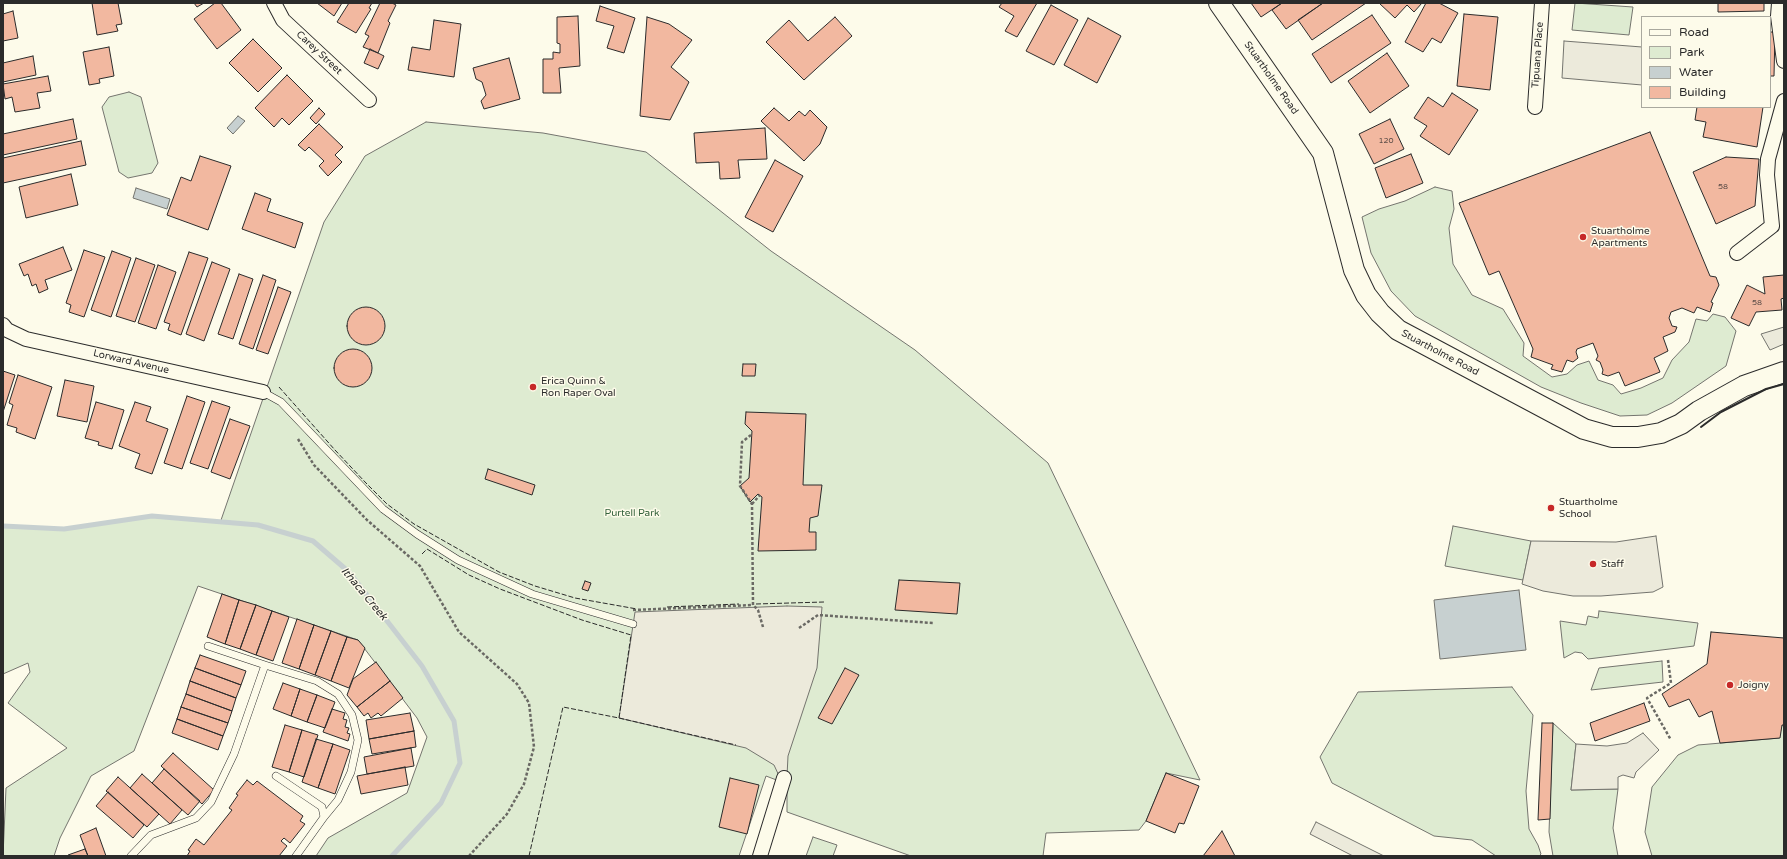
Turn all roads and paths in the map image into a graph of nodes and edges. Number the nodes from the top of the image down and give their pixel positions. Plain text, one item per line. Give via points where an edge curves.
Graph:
1 (274, 3) edge
2 (1219, 3) edge
3 (1542, 3) edge
4 (1779, 3) edge
5 (1784, 61) edge
6 (369, 100) dead end
7 (1784, 101) edge
8 (1535, 107) dead end
9 (1737, 253) dead end
10 (3, 325) edge
11 (1784, 372) edge
12 (263, 392) joint
13 (294, 432) dead end
14 (752, 435) dead end
15 (760, 496) dead end
16 (752, 504) junction
17 (753, 604) junction
18 (633, 610) dead end
19 (933, 622) dead end
20 (633, 624) dead end
21 (763, 626) dead end
22 (799, 628) dead end
23 (208, 646) dead end
24 (1668, 660) dead end
25 (265, 665) junction
26 (1671, 740) dead end
27 (276, 776) dead end
28 (784, 778) dead end
29 (324, 816) junction
30 (131, 856) edge
31 (296, 856) edge
32 (469, 856) edge
33 (760, 856) edge

1 - 6 street, Carey Street via 283,20
2 - 11 main road, Stuartholme Road via 1322,153 1354,270 1366,295 1398,330 1584,429 1612,436 1638,437 1661,433 1681,424 1744,386
3 - 8 street, Tipuana Place
4 - 5 street via 1778,16
7 - 9 street via 1768,159 1772,226
10 - 12 street, Lorward Avenue via 15,335 26,339
12 - 20 lane via 281,402 383,509 458,560 532,594
13 - 32 path via 314,465 367,520 420,566 459,632 517,684 529,703 534,747 524,784 507,814
14 - 16 path via 742,442 740,486
15 - 16 path
16 - 17 path
17 - 18 path
17 - 21 path via 758,610
19 - 22 path via 818,615
23 - 25 lane
24 - 26 path via 1671,683 1648,698
25 - 29 lane via 318,681 338,694 352,715 358,740 351,772 338,800
25 - 30 lane via 234,754 211,802 196,818 151,835
27 - 29 lane via 322,807
28 - 33 street
29 - 31 lane

